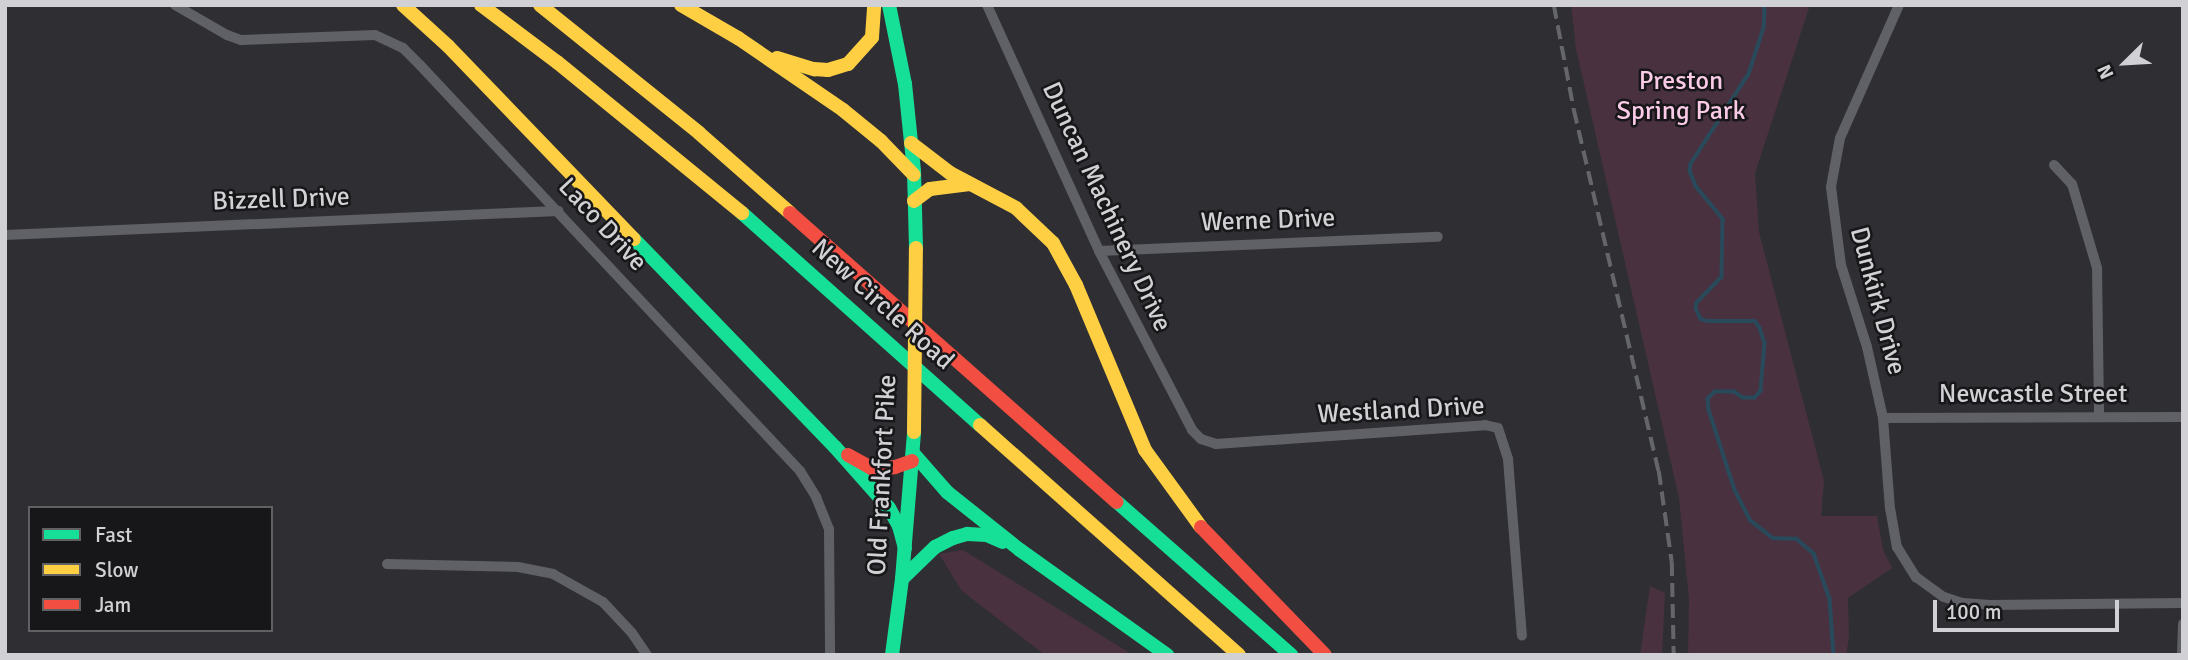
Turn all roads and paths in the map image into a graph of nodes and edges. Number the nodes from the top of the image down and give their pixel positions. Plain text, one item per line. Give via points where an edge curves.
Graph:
1 (175, 5) edge
2 (402, 5) edge
3 (481, 5) edge
4 (540, 5) edge
5 (681, 5) edge
6 (874, 5) edge
7 (888, 5) edge
8 (987, 5) edge
9 (1899, 5) edge
10 (762, 55) junction
11 (911, 143) junction
12 (2054, 165) dead end
13 (914, 175) junction
14 (971, 184) junction
15 (914, 201) junction
16 (558, 211) junction
17 (5, 234) edge
18 (1438, 237) dead end
19 (1099, 251) junction
20 (2183, 417) edge
21 (1884, 418) junction
22 (2099, 418) junction
23 (1189, 425) joint
24 (835, 447) junction
25 (913, 457) junction
26 (905, 548) junction
27 (1020, 550) junction
28 (387, 564) dead end
29 (902, 579) junction
30 (2183, 603) edge
31 (2183, 624) edge
32 (1522, 635) dead end
33 (647, 655) edge
34 (830, 655) edge
35 (892, 655) edge
36 (1167, 655) edge
37 (1239, 655) edge
38 (1292, 655) edge
39 (1325, 655) edge
40 (2182, 655) edge

1 - 16 street, Laco Drive via 242,40 356,34 388,39 420,65
2 - 24 main road via 448,46
3 - 37 main road, New Circle Road via 751,221
4 - 38 main road, New Circle Road via 699,133
5 - 10 main road
6 - 10 main road via 872,37 848,64 814,69
7 - 11 main road, Old Frankfort Pike via 905,84
8 - 19 street, Duncan Machinery Drive
9 - 21 street, Dunkirk Drive via 1840,138 1831,187 1841,265
10 - 13 main road via 843,110
11 - 13 main road, Old Frankfort Pike
11 - 14 main road
12 - 22 street via 2072,184 2096,268
13 - 15 main road, Old Frankfort Pike
14 - 15 main road via 930,189
14 - 39 main road via 1016,208 1058,250 1145,450 1186,510
15 - 25 main road, Old Frankfort Pike, bridge
16 - 17 street, Bizzell Drive
16 - 34 street, Laco Drive via 750,415 808,484 830,529
18 - 19 street, Werne Drive
19 - 23 street, Duncan Machinery Drive
20 - 22 street, Newcastle Street
21 - 22 street, Newcastle Street
21 - 30 street, Dunkirk Drive via 1894,536 1916,577 1944,597 1990,605
23 - 32 street, Westland Drive via 1201,439 1216,444 1485,425 1498,428 1508,459
24 - 25 main road via 871,468 895,467
24 - 26 main road via 889,508
25 - 26 main road, Old Frankfort Pike
25 - 27 main road via 947,492
26 - 29 main road, Old Frankfort Pike
27 - 29 main road via 987,535 967,534 943,542
27 - 36 main road
28 - 33 street via 518,567 553,575 603,602
29 - 35 main road, Old Frankfort Pike
31 - 40 street

